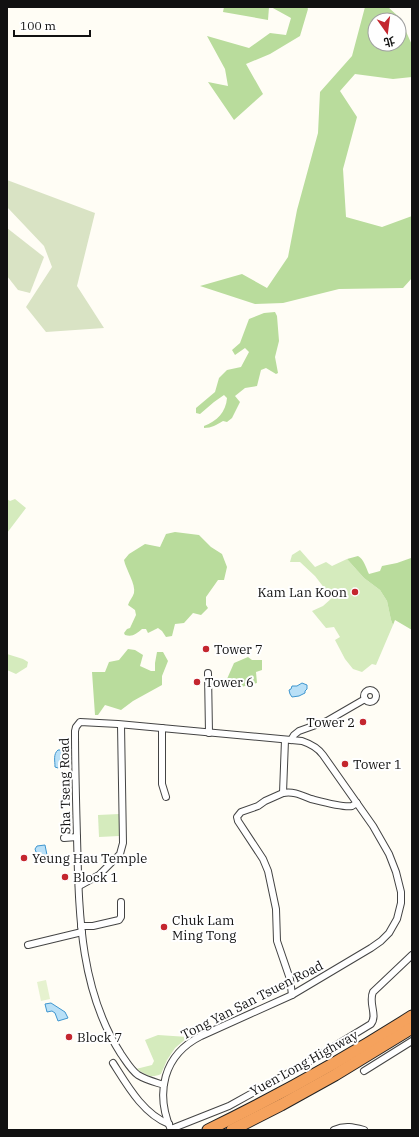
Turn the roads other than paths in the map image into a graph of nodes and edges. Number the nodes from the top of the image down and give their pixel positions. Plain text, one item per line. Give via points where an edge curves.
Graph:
1 (208, 673) dead end
2 (365, 699) dead end
3 (80, 722) joint
4 (121, 725) junction
5 (162, 728) junction
6 (209, 733) junction
7 (288, 740) junction
8 (283, 794) junction
9 (166, 797) dead end
10 (357, 803) junction
11 (77, 837) junction
12 (64, 838) dead end
13 (79, 886) junction
14 (121, 902) dead end
15 (81, 929) junction
16 (28, 945) dead end
17 (412, 955) edge
18 (292, 995) junction
19 (412, 1016) edge
20 (412, 1028) edge
21 (412, 1041) edge
22 (113, 1063) dead end
23 (364, 1071) dead end
24 (164, 1084) junction
25 (170, 1128) edge
26 (208, 1130) edge
27 (232, 1130) edge
28 (334, 1130) edge
29 (364, 1130) edge

1 - 6 street
2 - 7 street via 327,721 299,731
3 - 4 street, Tong Yan San Tsuen Road
3 - 11 street, Sha Tseng Road via 75,731
4 - 5 street, Tong Yan San Tsuen Road
4 - 13 street via 122,849 98,875
5 - 6 street, Tong Yan San Tsuen Road
5 - 9 street via 162,784
6 - 7 street, Tong Yan San Tsuen Road
7 - 8 street
7 - 10 street, Tong Yan San Tsuen Road via 306,742 320,751
8 - 10 street via 295,793 345,806
8 - 18 street via 241,812 237,817 268,871 276,909 277,941 290,979
10 - 18 street, Tong Yan San Tsuen Road via 378,833 393,862 401,892 398,914 389,933 376,945
11 - 12 street
11 - 13 street, Sha Tseng Road
13 - 15 street, Sha Tseng Road
14 - 15 street via 119,920
15 - 16 street
15 - 24 street, Sha Tseng Road via 91,984 112,1038 134,1071 146,1079
17 - 25 street via 373,992 371,1000 374,1020 371,1024 229,1106
18 - 24 street, Tong Yan San Tsuen Road via 190,1042 173,1060
19 - 26 highway, Yuen Long Highway via 351,1054
20 - 27 highway, Yuen Long Highway via 335,1075
21 - 23 street
22 - 25 street via 139,1102
24 - 25 street, Tong Yan San Tsuen Road via 163,1098
28 - 29 street via 346,1126

